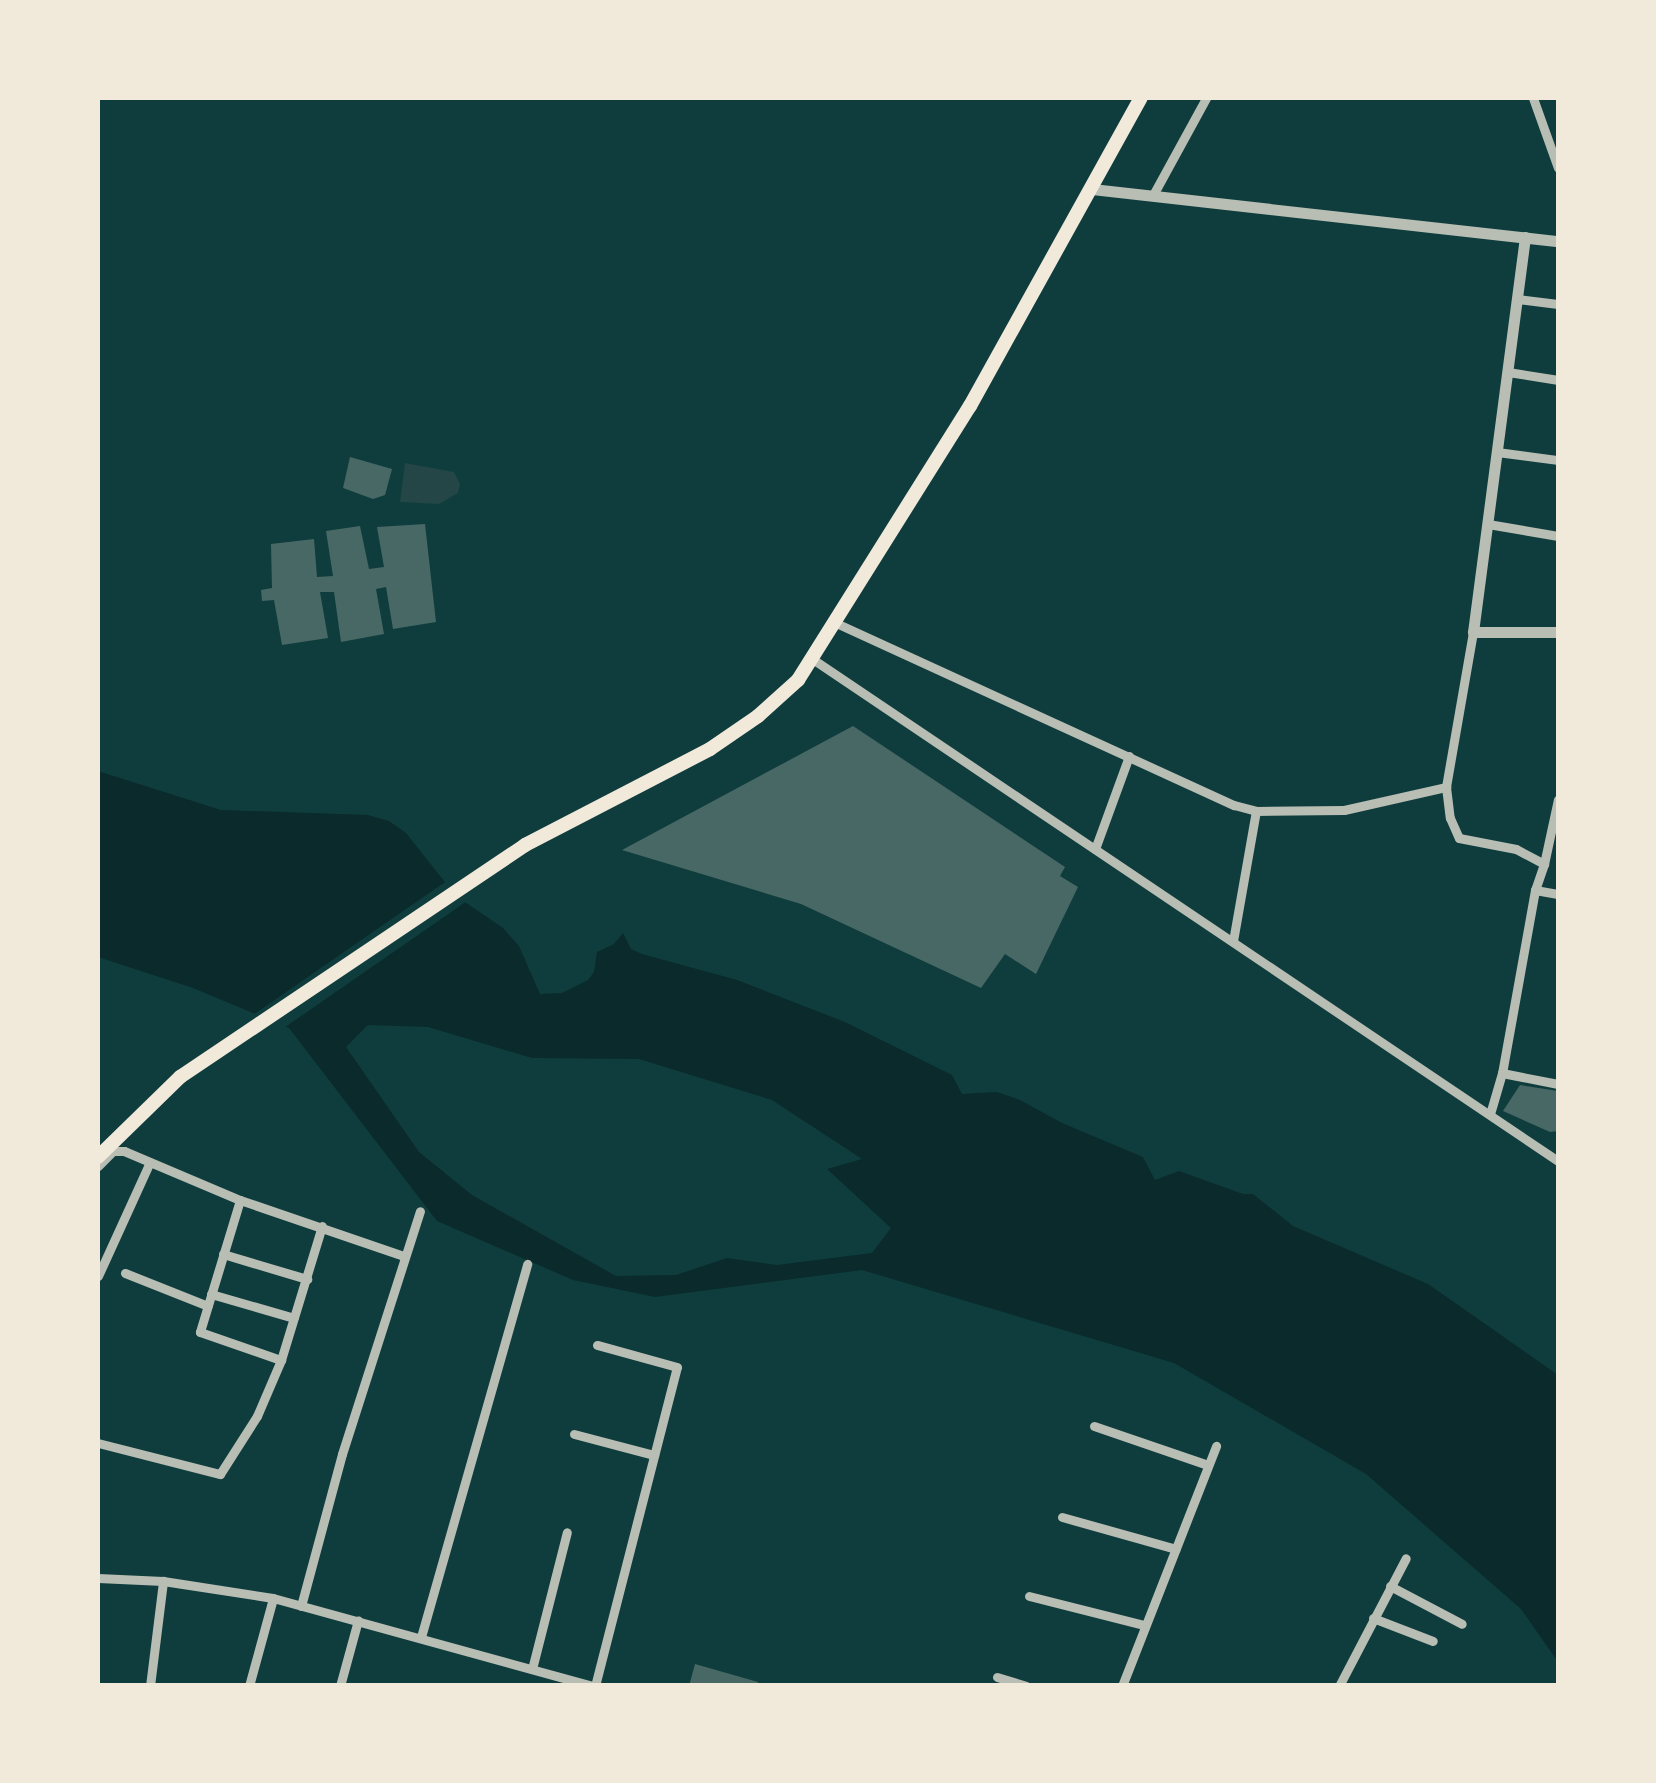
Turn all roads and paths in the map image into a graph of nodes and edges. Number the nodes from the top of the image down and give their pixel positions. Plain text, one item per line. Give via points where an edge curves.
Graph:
1 (1142, 98) edge
2 (1206, 98) edge
3 (1534, 98) edge
4 (1558, 168) edge
5 (1092, 189) junction
6 (1153, 196) junction
7 (1525, 237) junction
8 (1558, 241) edge
9 (1516, 300) junction
10 (1558, 304) edge
11 (1508, 372) junction
12 (1558, 380) edge
13 (1497, 452) junction
14 (1558, 460) edge
15 (1488, 524) junction
16 (1558, 536) edge
17 (836, 623) junction
18 (1473, 632) junction
19 (1558, 632) edge
20 (814, 660) junction
21 (1129, 756) junction
22 (1446, 787) junction
23 (1558, 799) edge
24 (1256, 810) junction
25 (1095, 848) junction
26 (1544, 864) junction
27 (1535, 890) junction
28 (1558, 894) edge
29 (1233, 941) junction
30 (1502, 1074) junction
31 (1558, 1084) edge
32 (1490, 1114) junction
33 (98, 1157) edge
34 (1558, 1160) edge
35 (150, 1162) junction
36 (98, 1166) edge
37 (240, 1200) junction
38 (420, 1212) dead end
39 (322, 1226) junction
40 (224, 1254) junction
41 (404, 1256) junction
42 (527, 1264) dead end
43 (125, 1273) dead end
44 (98, 1276) edge
45 (306, 1279) junction
46 (212, 1294) junction
47 (208, 1306) junction
48 (294, 1318) junction
49 (596, 1344) dead end
50 (281, 1360) junction
51 (1094, 1426) dead end
52 (574, 1434) dead end
53 (98, 1443) edge
54 (1216, 1446) dead end
55 (654, 1455) junction
56 (1208, 1465) junction
57 (1062, 1517) dead end
58 (567, 1532) dead end
59 (1176, 1549) junction
60 (1406, 1558) dead end
61 (98, 1578) edge
62 (163, 1581) junction
63 (1390, 1586) junction
64 (1030, 1596) dead end
65 (272, 1598) junction
66 (301, 1606) junction
67 (1373, 1618) junction
68 (358, 1620) junction
69 (1462, 1624) dead end
70 (1144, 1625) junction
71 (421, 1637) junction
72 (1433, 1641) dead end
73 (532, 1669) junction
74 (997, 1677) dead end
75 (150, 1686) edge
76 (249, 1686) edge
77 (340, 1686) edge
78 (593, 1686) edge
79 (1026, 1686) edge
80 (1122, 1686) edge
81 (1339, 1686) edge

1 - 5 main road
2 - 6 street
3 - 4 street
5 - 6 street
5 - 17 main road via 970,406
6 - 7 street
7 - 8 street
7 - 9 street
9 - 10 street
9 - 11 street
11 - 12 street
11 - 13 street
13 - 14 street
13 - 15 street
15 - 16 street
15 - 18 street
17 - 20 main road
17 - 21 street
18 - 19 street
18 - 22 street
20 - 25 street
20 - 33 main road via 758,716 693,759 488,869 180,1077
21 - 24 street
21 - 25 street
22 - 24 street via 1344,810
22 - 26 street via 1459,838 1516,850
23 - 26 street
24 - 29 street
25 - 29 street
26 - 27 street
27 - 28 street
27 - 30 street
29 - 32 street
30 - 31 street
30 - 32 street
32 - 34 street
35 - 36 street via 118,1150
35 - 37 street
35 - 44 street
37 - 39 street
37 - 40 street
38 - 41 street
39 - 41 street
39 - 45 street
40 - 45 street
40 - 46 street
41 - 66 street
42 - 71 street
43 - 47 street
45 - 48 street
46 - 47 street
46 - 48 street
47 - 50 street via 200,1332
48 - 50 street
49 - 55 street via 676,1366
50 - 53 street via 258,1416 220,1474
51 - 56 street
52 - 55 street
54 - 56 street
55 - 78 street
56 - 59 street
57 - 59 street
58 - 73 street
59 - 70 street
60 - 63 street
61 - 62 street
62 - 65 street
62 - 75 street
63 - 67 street
63 - 69 street
64 - 70 street
65 - 66 street
65 - 76 street
66 - 68 street
67 - 72 street
67 - 81 street
68 - 71 street
68 - 77 street
70 - 80 street
71 - 73 street
73 - 78 street
74 - 79 street

